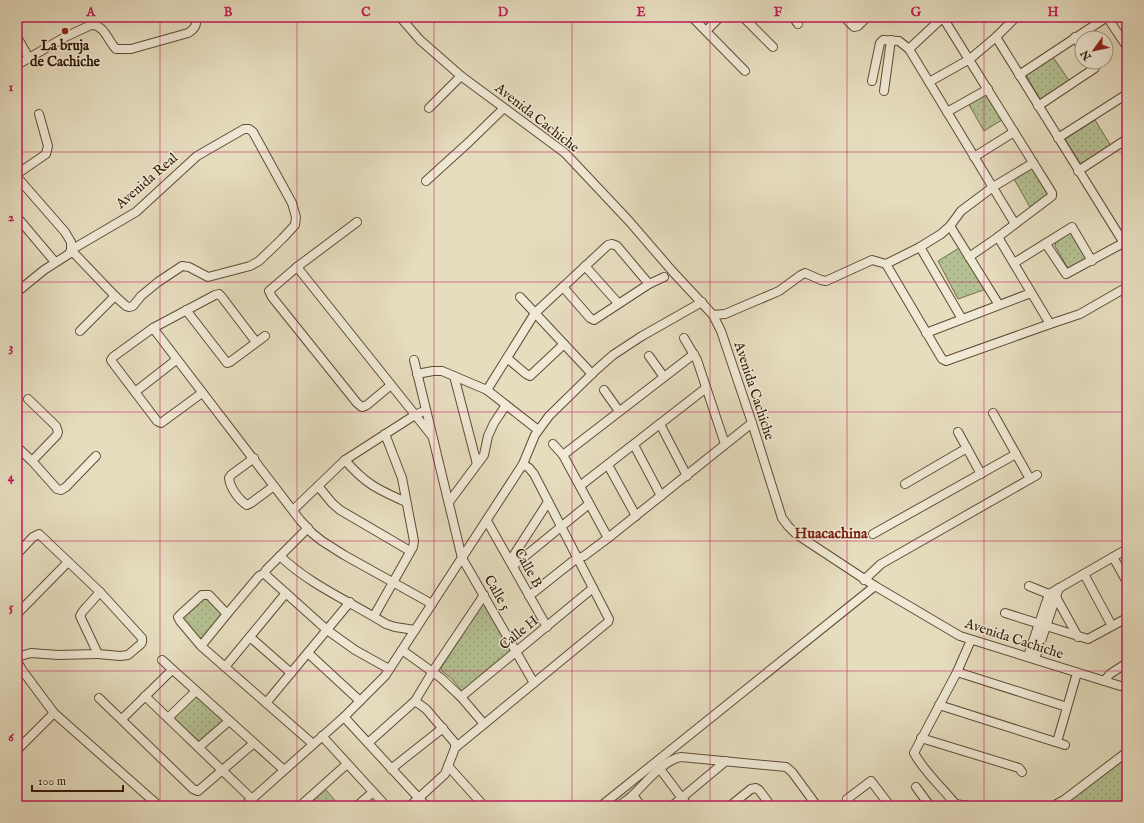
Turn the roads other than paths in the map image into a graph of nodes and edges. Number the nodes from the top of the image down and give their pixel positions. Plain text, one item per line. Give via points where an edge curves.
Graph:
1 (196, 17) edge
2 (400, 17) edge
3 (692, 17) edge
4 (720, 17) edge
5 (743, 17) edge
6 (844, 17) edge
7 (867, 17) edge
8 (1016, 17) edge
9 (1107, 17) edge
10 (1086, 30) edge
11 (706, 31) junction
12 (996, 36) junction
13 (17, 37) edge
14 (1074, 38) edge
15 (891, 40) junction
16 (773, 47) dead end
17 (1127, 47) edge
18 (909, 48) junction
19 (28, 58) junction
20 (970, 59) junction
21 (17, 65) edge
22 (1092, 70) edge
23 (745, 71) dead end
24 (1019, 74) junction
25 (461, 76) junction
26 (872, 81) dead end
27 (929, 82) junction
28 (988, 89) junction
29 (884, 91) dead end
30 (1127, 94) edge
31 (1038, 106) junction
32 (429, 108) dead end
33 (504, 108) junction
34 (947, 112) junction
35 (39, 114) dead end
36 (1014, 132) junction
37 (1058, 138) junction
38 (1127, 139) edge
39 (974, 157) junction
40 (1033, 162) junction
41 (1078, 171) junction
42 (17, 175) edge
43 (426, 181) dead end
44 (993, 187) junction
45 (17, 217) edge
46 (357, 222) dead end
47 (1015, 224) junction
48 (950, 226) junction
49 (998, 237) junction
50 (1046, 244) junction
51 (1126, 244) edge
52 (920, 247) junction
53 (71, 250) junction
54 (969, 256) junction
55 (1092, 261) junction
56 (55, 262) junction
57 (1014, 263) junction
58 (886, 264) junction
59 (585, 266) junction
60 (297, 267) junction
61 (664, 277) dead end
62 (649, 284) junction
63 (563, 287) junction
64 (1127, 287) edge
65 (17, 292) edge
66 (1031, 293) junction
67 (115, 296) junction
68 (520, 297) dead end
69 (702, 302) junction
70 (618, 303) junction
71 (1000, 305) junction
72 (186, 310) junction
73 (535, 313) junction
74 (713, 315) junction
75 (962, 319) junction
76 (1050, 324) junction
77 (153, 328) junction
78 (80, 331) dead end
79 (926, 333) junction
80 (265, 336) dead end
81 (684, 338) dead end
82 (256, 342) junction
83 (564, 344) junction
84 (694, 354) junction
85 (648, 356) dead end
86 (507, 358) junction
87 (176, 360) junction
88 (414, 360) dead end
89 (417, 374) junction
90 (592, 374) junction
91 (454, 376) junction
92 (664, 377) junction
93 (391, 385) junction
94 (706, 388) junction
95 (486, 390) junction
96 (604, 390) dead end
97 (135, 392) junction
98 (202, 393) junction
99 (28, 399) dead end
100 (506, 405) junction
101 (426, 410) junction
102 (619, 411) junction
103 (993, 413) dead end
104 (415, 415) junction
105 (752, 423) junction
106 (660, 424) junction
107 (538, 430) junction
108 (958, 432) dead end
109 (385, 434) junction
110 (433, 438) junction
111 (553, 444) dead end
112 (725, 444) junction
113 (634, 445) junction
114 (17, 447) edge
115 (967, 448) junction
116 (1016, 454) junction
117 (563, 455) junction
118 (96, 456) dead end
119 (254, 458) junction
120 (346, 460) junction
121 (32, 461) junction
122 (477, 464) junction
123 (523, 464) junction
124 (608, 465) junction
125 (981, 474) junction
126 (687, 476) junction
127 (905, 484) dead end
128 (274, 486) junction
129 (318, 486) junction
130 (580, 486) junction
131 (661, 496) junction
132 (406, 502) junction
133 (449, 502) junction
134 (548, 502) junction
135 (589, 504) junction
136 (293, 510) junction
137 (636, 516) junction
138 (487, 521) junction
139 (561, 527) junction
140 (308, 528) junction
141 (873, 534) dead end
142 (608, 538) junction
143 (1127, 549) edge
144 (410, 551) junction
145 (17, 554) edge
146 (280, 556) junction
147 (1113, 557) junction
148 (462, 558) junction
149 (577, 558) junction
150 (68, 562) junction
151 (511, 564) junction
152 (265, 573) junction
153 (1084, 574) junction
154 (864, 580) junction
155 (394, 582) junction
156 (1127, 582) edge
157 (875, 586) junction
158 (1029, 586) dead end
159 (594, 588) junction
160 (100, 592) junction
161 (286, 593) junction
162 (484, 595) junction
163 (1053, 595) junction
164 (529, 596) junction
165 (350, 602) junction
166 (432, 604) junction
167 (1005, 613) dead end
168 (17, 614) edge
169 (227, 614) junction
170 (374, 616) junction
171 (1127, 618) edge
172 (1042, 625) junction
173 (1112, 626) junction
174 (547, 627) junction
175 (327, 630) junction
176 (415, 630) junction
177 (250, 636) junction
178 (1078, 637) junction
179 (971, 640) junction
180 (201, 646) junction
181 (402, 650) junction
182 (516, 652) junction
183 (308, 653) junction
184 (98, 654) junction
185 (17, 657) edge
186 (1031, 657) junction
187 (162, 660) dead end
188 (17, 661) edge
189 (1127, 663) edge
190 (225, 667) junction
191 (389, 669) junction
192 (172, 670) junction
193 (433, 671) junction
194 (957, 672) junction
195 (291, 673) junction
196 (1077, 674) junction
197 (1104, 681) junction
198 (534, 683) junction
199 (1127, 688) edge
200 (196, 691) junction
201 (145, 696) junction
202 (461, 697) junction
203 (99, 698) dead end
204 (360, 701) junction
205 (416, 701) junction
206 (266, 703) junction
207 (939, 704) junction
208 (1067, 707) junction
209 (54, 713) junction
210 (344, 717) junction
211 (168, 718) junction
212 (122, 719) junction
213 (229, 721) junction
214 (484, 724) junction
215 (442, 728) junction
216 (322, 736) junction
217 (921, 738) junction
218 (1057, 742) junction
219 (254, 743) junction
220 (368, 743) junction
221 (313, 744) junction
222 (1065, 745) dead end
223 (199, 748) junction
224 (455, 748) junction
225 (17, 750) edge
226 (1127, 752) edge
227 (726, 761) junction
228 (347, 764) junction
229 (448, 766) junction
230 (391, 769) junction
231 (660, 769) junction
232 (284, 770) junction
233 (223, 771) junction
234 (1022, 772) dead end
235 (916, 787) dead end
236 (373, 792) junction
237 (633, 795) junction
238 (252, 798) junction
239 (419, 798) junction
240 (682, 798) junction
241 (1064, 803) edge
242 (956, 805) edge
243 (159, 806) edge
244 (244, 806) edge
245 (300, 806) edge
246 (356, 806) edge
247 (386, 806) edge
248 (410, 806) edge
249 (426, 806) edge
250 (484, 806) edge
251 (601, 806) edge
252 (620, 806) edge
253 (641, 806) edge
254 (672, 806) edge
255 (688, 806) edge
256 (730, 806) edge
257 (771, 806) edge
258 (817, 806) edge
259 (852, 806) edge
260 (890, 806) edge
261 (930, 806) edge
262 (969, 806) edge
263 (1053, 806) edge
264 (1121, 806) edge
265 (1127, 806) edge

1 - 19 street via 195,28 188,33 131,49 116,49 102,29 91,25
2 - 25 street, Avenida Cachiche via 420,40
3 - 11 street
4 - 11 street
5 - 16 street
6 - 7 street via 854,27
8 - 12 street
9 - 10 street
9 - 17 street
11 - 23 street
12 - 20 street
12 - 24 street
13 - 19 street
14 - 24 street
15 - 18 street via 899,41
15 - 26 street via 883,40 880,43
15 - 29 street
18 - 20 street via 943,19
18 - 27 street
19 - 21 street
20 - 27 street
20 - 28 street
22 - 31 street
24 - 31 street
25 - 32 street
25 - 33 street, Avenida Cachiche
27 - 34 street
28 - 34 street
28 - 36 street
30 - 37 street
31 - 37 street
33 - 43 street
33 - 69 street, Avenida Cachiche via 565,153
34 - 39 street
35 - 42 street via 48,150
36 - 39 street
36 - 40 street
37 - 41 street
38 - 41 street
39 - 44 street
40 - 44 street
40 - 47 street via 1053,195
41 - 51 street
42 - 53 street via 65,232 71,242
44 - 47 street
44 - 48 street via 961,210
45 - 56 street
46 - 60 street
47 - 49 street
48 - 52 street
48 - 54 street
49 - 54 street
49 - 57 street
50 - 55 street via 1066,274
50 - 55 street via 1072,227
50 - 57 street
51 - 55 street
52 - 58 street
52 - 75 street
53 - 56 street, Avenida Real
53 - 67 street
53 - 67 street, Avenida Real via 136,212 197,156 249,129 292,203 296,217 295,225 259,261 250,266 208,277 182,266 158,282 133,306 126,306
54 - 71 street
56 - 65 street, Avenida Real
57 - 66 street
58 - 74 street via 872,260 826,281 805,273 779,291 725,314
58 - 79 street
59 - 62 street via 612,244 617,246
59 - 63 street
59 - 70 street
60 - 93 street
60 - 93 street via 269,291 356,403 362,407 367,405
61 - 62 street
62 - 70 street
63 - 70 street via 594,320
63 - 73 street
64 - 76 street via 1080,314
66 - 71 street
66 - 76 street
67 - 78 street
68 - 73 street
69 - 74 street, Avenida Cachiche
69 - 90 street via 642,336 613,355
71 - 75 street
72 - 77 street
72 - 82 street via 219,294
72 - 82 street via 227,363
73 - 83 street
73 - 86 street
74 - 105 street, Avenida Cachiche via 721,330
75 - 79 street
76 - 79 street via 946,362
77 - 87 street
77 - 97 street via 112,360
80 - 82 street
81 - 84 street
83 - 86 street via 530,376
83 - 90 street
84 - 92 street
84 - 94 street
85 - 92 street
86 - 95 street
87 - 97 street
87 - 98 street
88 - 89 street, Calle 5
89 - 91 street via 433,371
89 - 101 street, Calle 5
90 - 107 street via 548,416
91 - 95 street
91 - 122 street
92 - 102 street
93 - 104 street
94 - 106 street
94 - 112 street
95 - 100 street
96 - 102 street
97 - 98 street via 161,423
98 - 119 street
99 - 121 street via 56,426 58,432
100 - 107 street
100 - 122 street via 494,423 484,454
101 - 104 street
101 - 110 street, Calle 5
102 - 117 street
103 - 116 street
104 - 109 street
104 - 110 street
105 - 112 street
105 - 154 street, Avenida Cachiche via 782,518 796,534
106 - 113 street
106 - 126 street
107 - 123 street
108 - 115 street
109 - 120 street
109 - 132 street via 402,478
110 - 133 street, Calle 5
111 - 117 street
112 - 126 street
113 - 124 street
113 - 131 street
114 - 121 street
115 - 125 street
115 - 127 street
116 - 125 street
116 - 154 street via 1034,477 881,564
117 - 130 street
118 - 121 street via 61,490 57,489
119 - 128 street
119 - 128 street via 230,475 230,484 247,505
120 - 129 street
120 - 132 street via 367,482
122 - 133 street
123 - 134 street via 534,474
123 - 138 street
124 - 130 street
124 - 137 street
125 - 141 street
126 - 131 street
128 - 136 street
129 - 136 street
129 - 144 street via 340,510
130 - 135 street
131 - 137 street
132 - 144 street via 414,541
133 - 148 street, Calle 5
134 - 139 street
134 - 151 street
135 - 139 street
135 - 142 street
136 - 140 street
137 - 142 street
138 - 148 street
138 - 151 street, Calle B
139 - 149 street
139 - 151 street
140 - 146 street
140 - 155 street via 344,555
142 - 149 street via 584,556
143 - 147 street
144 - 155 street
145 - 150 street via 39,534
146 - 152 street
146 - 165 street via 293,569
147 - 153 street
147 - 156 street
148 - 162 street, Calle 5
148 - 166 street
149 - 159 street
149 - 164 street
150 - 160 street
150 - 168 street
151 - 164 street, Calle B
152 - 161 street
152 - 169 street via 259,576
153 - 163 street via 1059,588
153 - 173 street
154 - 157 street, Avenida Cachiche
155 - 166 street
155 - 170 street
157 - 179 street, Avenida Cachiche
157 - 251 street
158 - 163 street
159 - 174 street, Calle H
159 - 198 street via 608,616 608,622
160 - 184 street via 80,616
160 - 184 street via 142,638 142,642 128,655
161 - 175 street
161 - 177 street
162 - 182 street, Calle 5
162 - 193 street
163 - 172 street
163 - 178 street
164 - 174 street, Calle B
165 - 170 street
165 - 175 street
166 - 176 street
167 - 172 street
169 - 180 street
169 - 180 street via 206,594 180,614 178,617
170 - 176 street via 386,624
171 - 173 street
172 - 178 street
172 - 186 street
173 - 178 street via 1088,639
174 - 182 street, Calle H
175 - 183 street
175 - 191 street via 355,650
176 - 181 street
177 - 190 street
177 - 195 street
179 - 186 street, Avenida Cachiche
179 - 194 street
180 - 190 street
181 - 191 street
181 - 193 street
182 - 198 street, Calle 5
182 - 202 street, Calle H
183 - 195 street
183 - 204 street
184 - 185 street via 58,656 31,653
186 - 196 street, Avenida Cachiche
187 - 192 street
188 - 209 street
189 - 197 street
190 - 206 street
191 - 204 street
192 - 200 street
192 - 201 street
193 - 202 street
193 - 205 street
194 - 207 street
194 - 208 street
195 - 206 street
196 - 197 street, Avenida Cachiche
196 - 208 street
197 - 199 street, Avenida Cachiche
198 - 214 street
200 - 211 street
200 - 213 street
201 - 211 street
201 - 212 street
202 - 214 street
203 - 212 street
204 - 210 street
205 - 215 street
205 - 220 street
206 - 221 street
207 - 217 street
207 - 218 street
208 - 218 street
209 - 225 street
209 - 243 street
210 - 216 street
210 - 220 street
211 - 223 street
212 - 233 street via 193,789 201,790
213 - 219 street
213 - 223 street
214 - 224 street
215 - 224 street via 455,743
215 - 230 street
216 - 221 street
216 - 228 street
217 - 234 street via 1019,768
217 - 242 street via 914,753 928,774
218 - 222 street
219 - 232 street
219 - 233 street
220 - 230 street
221 - 232 street
223 - 233 street
224 - 229 street
226 - 241 street
227 - 231 street via 681,757 675,758
227 - 240 street
227 - 258 street via 786,767
228 - 236 street
228 - 245 street
229 - 239 street via 445,774
229 - 250 street
230 - 239 street
231 - 237 street
231 - 240 street
232 - 238 street
233 - 238 street
235 - 261 street
236 - 246 street
236 - 247 street
237 - 252 street
237 - 253 street
238 - 244 street
239 - 248 street
239 - 249 street
240 - 254 street
240 - 255 street
241 - 263 street
242 - 262 street
256 - 257 street via 751,789 756,788
259 - 260 street via 847,799 871,781
264 - 265 street

